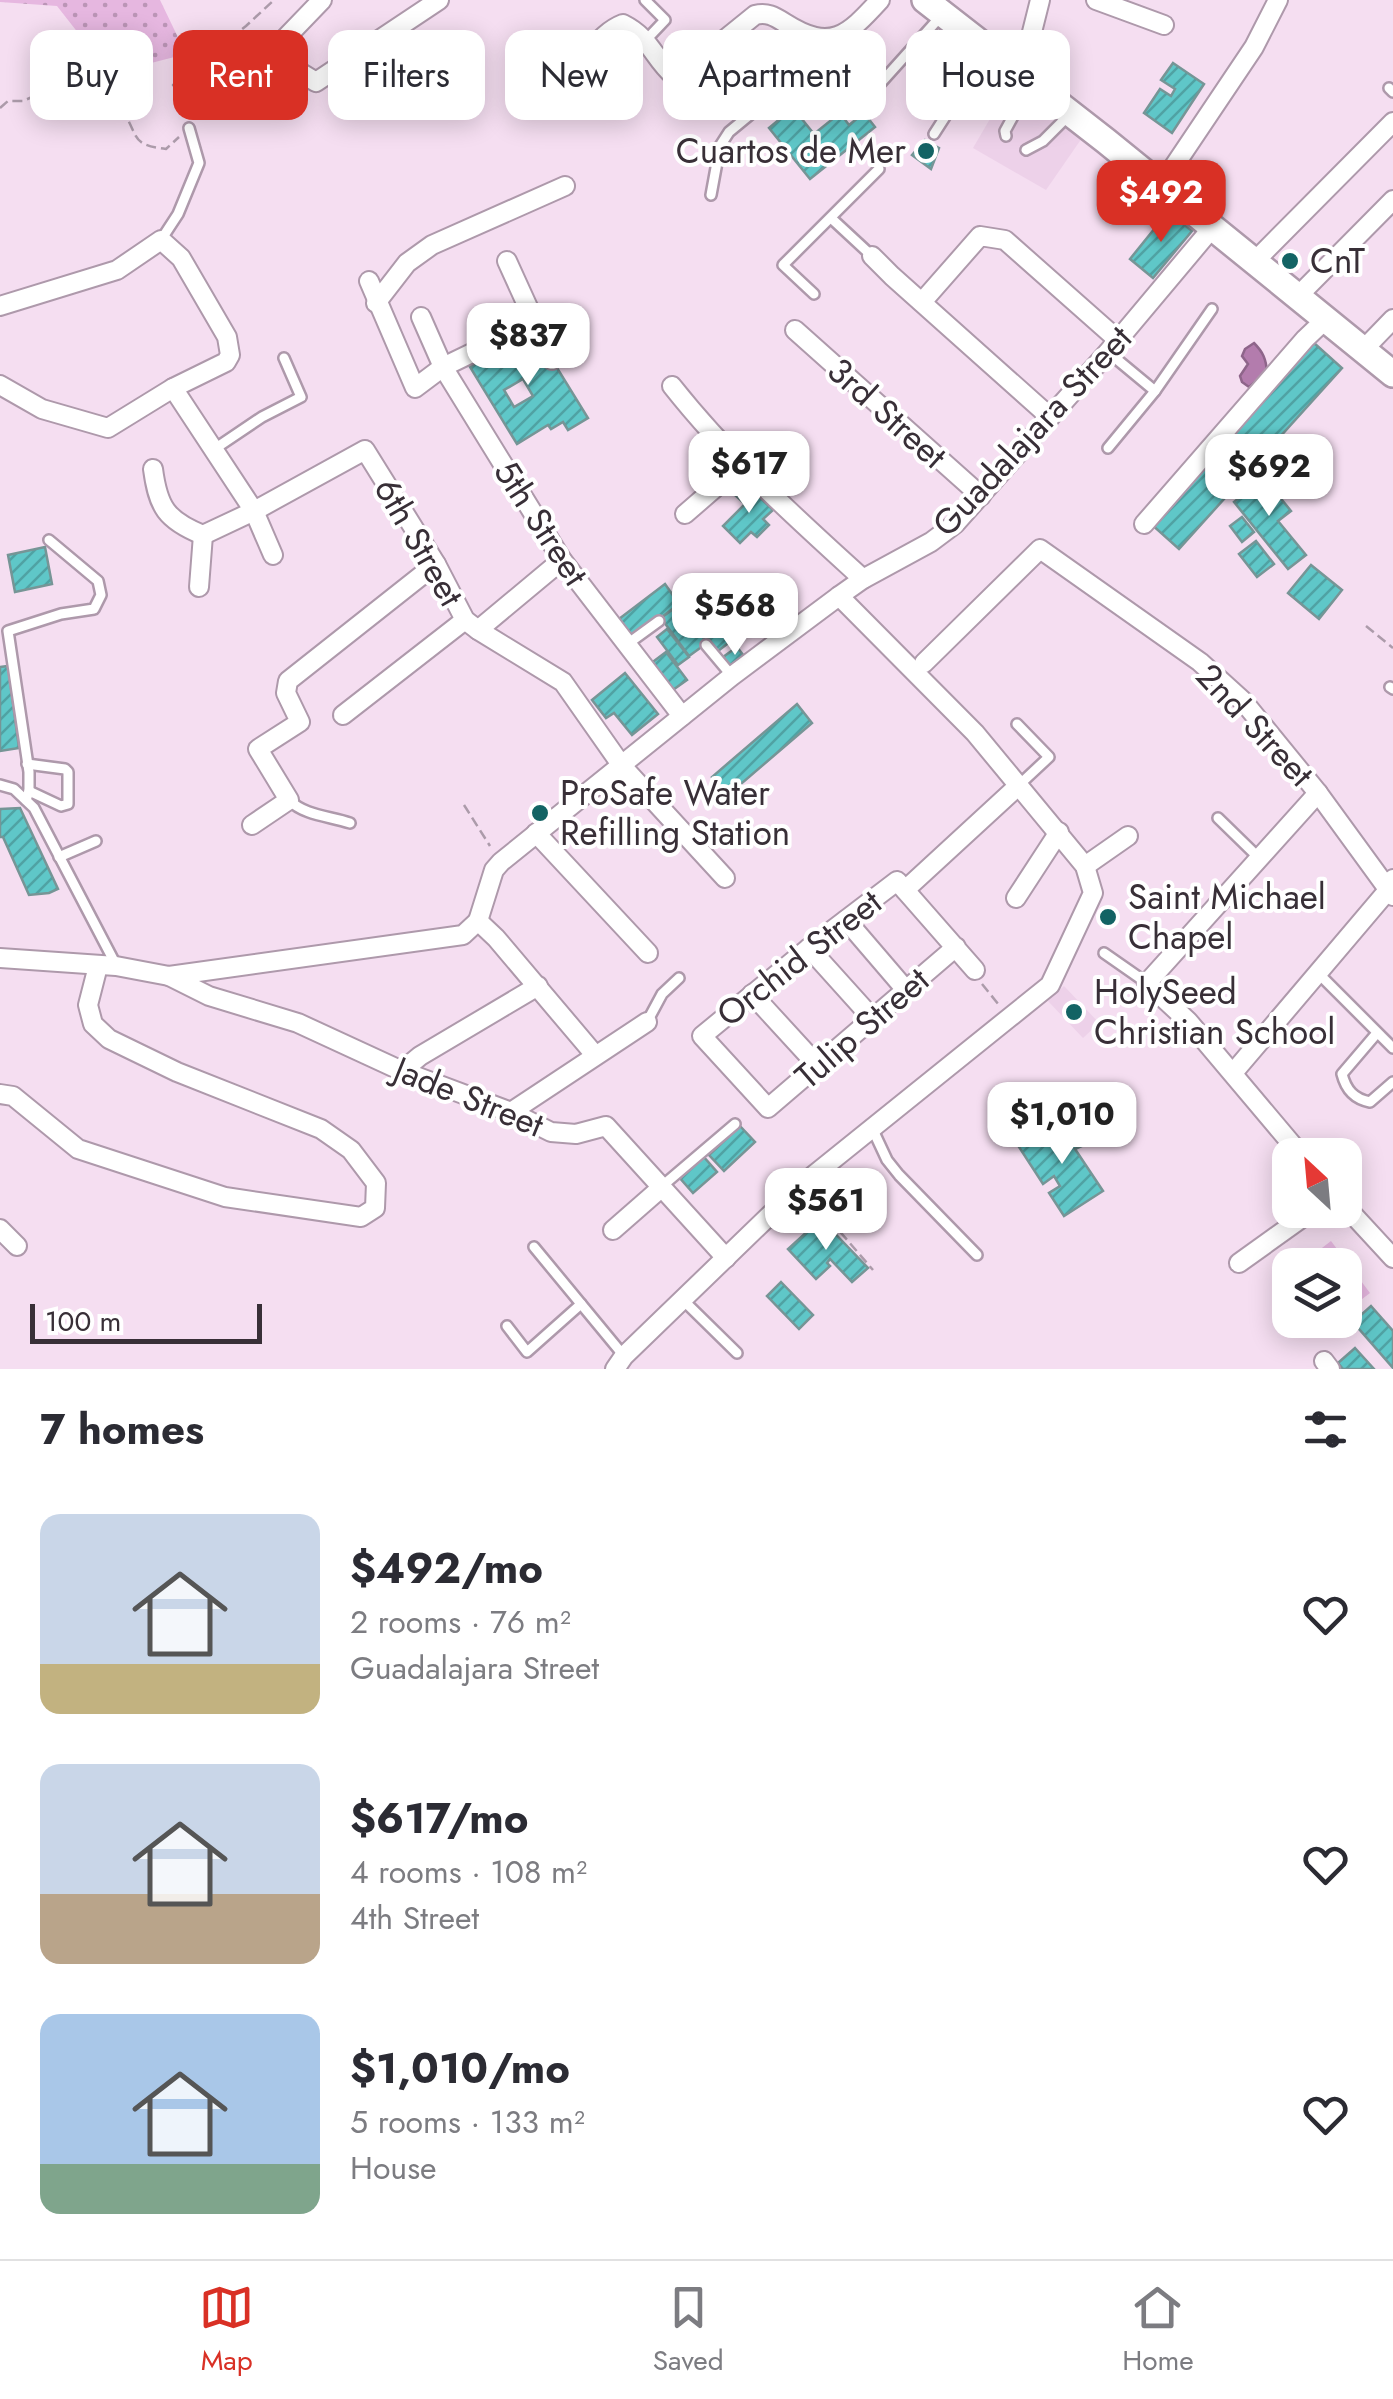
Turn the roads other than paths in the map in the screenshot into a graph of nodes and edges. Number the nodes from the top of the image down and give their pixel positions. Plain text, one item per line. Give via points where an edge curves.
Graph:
1 (322, 0) edge
2 (439, 0) edge
3 (646, 0) edge
4 (880, 0) edge
5 (1040, 0) edge
6 (1096, 0) edge
7 (1278, 0) edge
8 (934, 7) edge
9 (1164, 25) dead end
10 (293, 30) edge
11 (963, 30) edge
12 (1035, 30) edge
13 (643, 38) edge
14 (646, 40) junction
15 (308, 77) edge
16 (1070, 114) edge
17 (943, 120) edge
18 (1010, 120) edge
19 (1064, 120) edge
20 (1393, 122) edge
21 (189, 128) road end
22 (934, 134) dead end
23 (1006, 136) dead end
24 (1026, 150) dead end
25 (879, 168) dead end
26 (565, 186) dead end
27 (1160, 186) junction
28 (711, 195) dead end
29 (1393, 200) edge
30 (831, 218) junction
31 (1212, 228) junction
32 (161, 240) junction
33 (872, 256) joint
34 (507, 261) dead end
35 (1255, 262) junction
36 (368, 281) dead end
37 (814, 294) dead end
38 (1298, 296) junction
39 (922, 302) junction
40 (376, 304) junction
41 (0, 306) edge
42 (1212, 308) dead end
43 (421, 317) dead end
44 (1326, 319) junction
45 (1393, 319) edge
46 (534, 322) junction
47 (794, 330) dead end
48 (1113, 346) junction
49 (1364, 350) junction
50 (284, 358) dead end
51 (552, 360) dead end
52 (442, 367) junction
53 (1393, 374) edge
54 (0, 384) edge
55 (672, 386) dead end
56 (173, 388) junction
57 (1155, 391) junction
58 (1050, 417) junction
59 (1108, 448) dead end
60 (213, 450) junction
61 (153, 469) dead end
62 (744, 469) junction
63 (981, 496) junction
64 (254, 511) junction
65 (685, 514) dead end
66 (1144, 524) dead end
67 (194, 532) junction
68 (49, 540) dead end
69 (274, 555) dead end
70 (562, 560) junction
71 (436, 564) junction
72 (864, 579) junction
73 (198, 587) dead end
74 (838, 596) junction
75 (659, 621) dead end
76 (471, 625) junction
77 (706, 645) dead end
78 (626, 646) junction
79 (924, 664) dead end
80 (732, 676) junction
81 (343, 715) dead end
82 (682, 716) junction
83 (1017, 724) dead end
84 (28, 764) junction
85 (622, 766) junction
86 (0, 785) edge
87 (1018, 786) junction
88 (1318, 793) junction
89 (28, 796) junction
90 (289, 800) junction
91 (1218, 818) dead end
92 (350, 822) dead end
93 (252, 825) dead end
94 (1058, 832) junction
95 (536, 833) junction
96 (1128, 836) dead end
97 (96, 841) dead end
98 (59, 857) junction
99 (1258, 858) junction
100 (1086, 866) junction
101 (724, 878) dead end
102 (901, 885) junction
103 (1392, 888) edge
104 (1016, 898) dead end
105 (846, 920) junction
106 (478, 921) junction
107 (956, 947) junction
108 (809, 948) junction
109 (648, 953) dead end
110 (1104, 953) dead end
111 (0, 958) edge
112 (107, 966) junction
113 (975, 970) road end
114 (1319, 974) junction
115 (169, 976) junction
116 (678, 978) dead end
117 (1147, 983) junction
118 (538, 986) junction
119 (906, 990) junction
120 (752, 994) junction
121 (872, 1019) junction
122 (646, 1022) joint
123 (1377, 1034) junction
124 (1393, 1048) edge
125 (595, 1055) junction
126 (818, 1066) junction
127 (402, 1071) junction
128 (1233, 1073) junction
129 (1393, 1082) edge
130 (0, 1094) edge
131 (768, 1108) joint
132 (511, 1112) junction
133 (735, 1124) dead end
134 (872, 1128) junction
135 (1287, 1138) edge
136 (661, 1188) junction
137 (1362, 1224) edge
138 (1287, 1228) edge
139 (0, 1229) edge
140 (612, 1230) dead end
141 (18, 1246) dead end
142 (534, 1248) dead end
143 (978, 1255) dead end
144 (726, 1258) junction
145 (1393, 1258) edge
146 (1239, 1262) dead end
147 (682, 1299) junction
148 (581, 1304) junction
149 (507, 1326) dead end
150 (736, 1353) dead end
151 (619, 1362) edge

1 - 10 street
2 - 15 street via 316,82
3 - 14 lane via 665,20
4 - 14 street via 837,38 804,35 774,16 755,15 674,76
5 - 12 street
6 - 9 street
7 - 27 street
8 - 11 main road
8 - 28 lane via 869,96 786,92 729,132
13 - 14 street
16 - 27 main road
17 - 22 lane
18 - 23 lane
19 - 24 lane
20 - 35 street
21 - 32 lane via 200,163
25 - 30 lane
26 - 40 street via 432,245 407,263
27 - 31 main road
29 - 38 street
30 - 33 lane
30 - 37 lane via 783,265
31 - 35 main road
31 - 48 street, Guadalajara Street
32 - 41 street via 117,270
32 - 56 street via 181,258 230,346 226,362
33 - 39 street
34 - 46 street
35 - 38 main road
36 - 40 street
38 - 44 main road
39 - 48 street via 980,236 1005,240
39 - 58 street
40 - 52 street via 415,388
42 - 57 lane
43 - 52 street, 5th Street
44 - 49 main road
44 - 66 street
45 - 49 street
46 - 51 street
46 - 52 street
47 - 63 street, 3rd Street
48 - 57 lane
48 - 58 street, Guadalajara Street
49 - 53 main road
50 - 60 lane via 302,398
52 - 70 street, 5th Street
54 - 56 street via 42,409 108,428
55 - 62 street
56 - 60 street
57 - 59 lane
58 - 63 street, Guadalajara Street
60 - 64 street
61 - 67 street via 162,506
62 - 65 street
62 - 72 street
63 - 72 street, Guadalajara Street via 931,542
64 - 67 street, 6th Street
64 - 69 street
64 - 71 street, 6th Street via 364,450
67 - 73 street
68 - 84 lane via 98,582 102,595 94,608 8,631
70 - 76 street
70 - 78 street, 5th Street
71 - 76 street, 6th Street
71 - 90 street via 288,681 286,693 300,722 258,750
72 - 74 street, Guadalajara Street
74 - 80 street, Guadalajara Street
74 - 87 street
75 - 78 lane
76 - 81 street
76 - 85 street, 6th Street via 563,682
77 - 80 lane
78 - 82 street, 5th Street
79 - 88 street, 2nd Street via 1040,549 1200,662 1243,701
80 - 82 street, Guadalajara Street
82 - 85 street, Guadalajara Street
83 - 87 lane via 1049,757
84 - 89 lane
84 - 89 lane via 68,772 68,804
85 - 95 street, Guadalajara Street
85 - 101 street, 6th Street
86 - 89 lane
87 - 94 street
87 - 102 street, Orchid Street
88 - 99 street
88 - 103 street, 2nd Street
89 - 98 lane
90 - 92 lane
90 - 93 street
91 - 99 lane
94 - 100 street
94 - 104 street
95 - 106 street, Guadalajara Street via 494,870
95 - 109 street
96 - 100 street
97 - 98 lane
98 - 112 lane
99 - 117 street
100 - 134 street via 1093,893 1050,984
102 - 105 street, Orchid Street
102 - 107 street
103 - 114 street
105 - 108 street, Orchid Street
105 - 119 street
106 - 115 street via 463,935
106 - 118 street
107 - 113 street
107 - 119 street, Tulip Street
108 - 120 street, Orchid Street
108 - 121 street
110 - 117 lane
111 - 112 street
112 - 115 street
112 - 130 street via 88,1004 93,1024 177,1072 321,1129 352,1150 376,1183 375,1208 362,1216 225,1196 78,1149 14,1096
114 - 123 lane
114 - 128 street
115 - 127 street, Jade Street via 209,996 298,1023
116 - 122 lane
117 - 128 street
118 - 125 street
118 - 127 street
119 - 121 street, Tulip Street
120 - 126 street
120 - 131 street, Orchid Street via 702,1036
121 - 126 street, Tulip Street
122 - 125 street
123 - 124 lane
123 - 129 lane via 1342,1074 1344,1086 1370,1102
125 - 132 street
126 - 131 street, Tulip Street
127 - 132 street, Jade Street
128 - 135 street
132 - 136 street, Jade Street via 552,1132 606,1126
133 - 136 lane
134 - 143 lane via 899,1175
134 - 144 street
136 - 140 street
136 - 144 street, Jade Street
137 - 145 street
138 - 146 street
139 - 141 street
142 - 148 lane
144 - 147 street
147 - 150 lane
147 - 151 street
148 - 149 lane via 527,1352
148 - 151 lane

